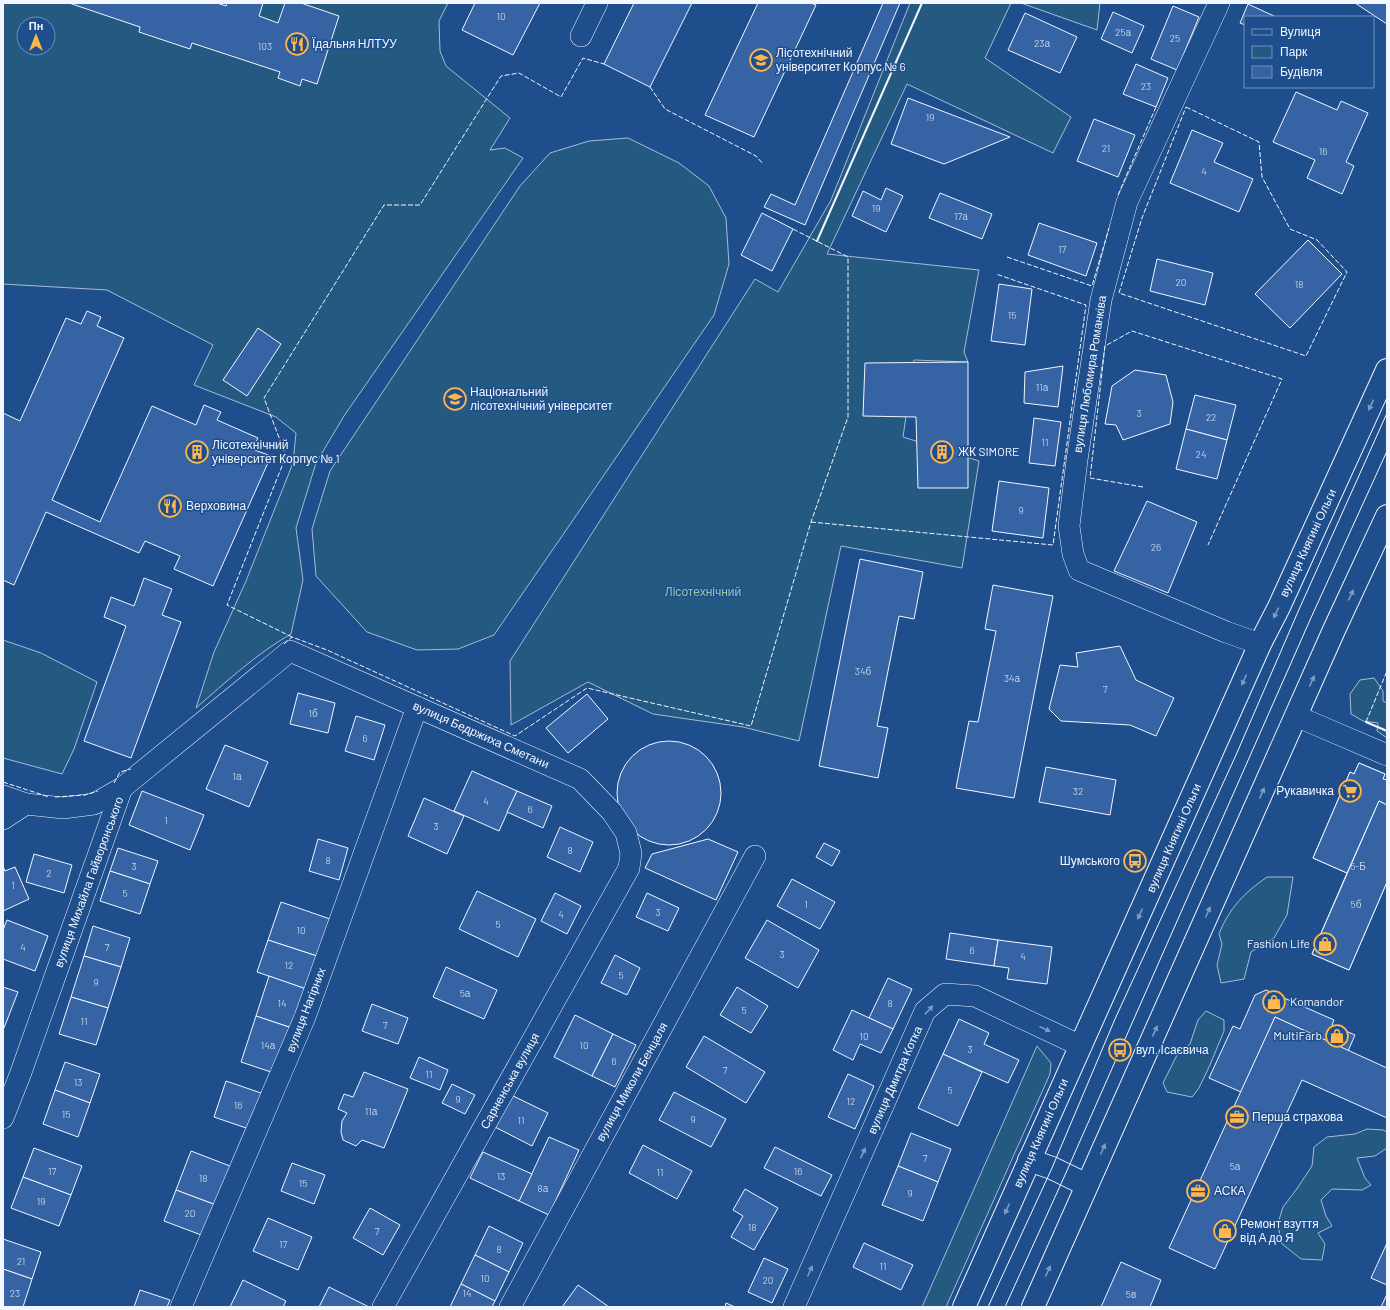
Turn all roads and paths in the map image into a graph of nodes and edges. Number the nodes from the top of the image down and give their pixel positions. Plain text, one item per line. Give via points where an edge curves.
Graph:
1 (597, 3) edge
2 (1219, 3) edge
3 (581, 36) dead end
4 (1387, 370) edge
5 (1387, 516) edge
6 (1260, 644) junction
7 (298, 655) joint
8 (417, 707) junction
9 (1296, 716) junction
10 (1387, 755) edge
11 (122, 788) junction
12 (3, 796) edge
13 (26, 804) junction
14 (3, 818) edge
15 (631, 853) joint
16 (755, 856) dead end
17 (1081, 1046) junction
18 (3, 1118) edge
19 (1029, 1160) junction
20 (1087, 1185) junction
21 (181, 1307) edge
22 (383, 1307) edge
23 (510, 1307) edge
24 (794, 1307) edge
25 (964, 1307) edge
26 (1032, 1307) edge

1 - 3 street
2 - 6 street, вулиця Любомира Романківа via 1127,202 1101,300 1069,526 1073,554 1079,570
4 -> 6 main road, вулиця Княгині Ольги
9 -> 5 main road
6 -> 17 main road, вулиця Княгині Ольги
7 - 8 street, вулиця Бедржиха Сметани
7 - 11 street, вулиця Михайла Гайворонського via 290,652
8 - 15 street, вулиця Бедржиха Сметани via 580,778 612,812 626,833
8 - 21 street, вулиця Нагірних via 305,1017
9 - 10 street
20 -> 9 main road
11 - 13 street via 94,804 63,808
11 - 18 street, вулиця Михайла Гайворонського
12 - 13 street
13 - 14 street
15 - 22 street, Сарненська вулиця via 629,868
16 - 23 street, вулиця Миколи Бенцаля
17 - 19 main road, вулиця Княгині Ольги
24 -> 17 street, вулиця Дмитра Котка via 925,1011 945,994 975,996
19 - 20 main road
19 -> 25 main road, вулиця Княгині Ольги
26 -> 20 main road

